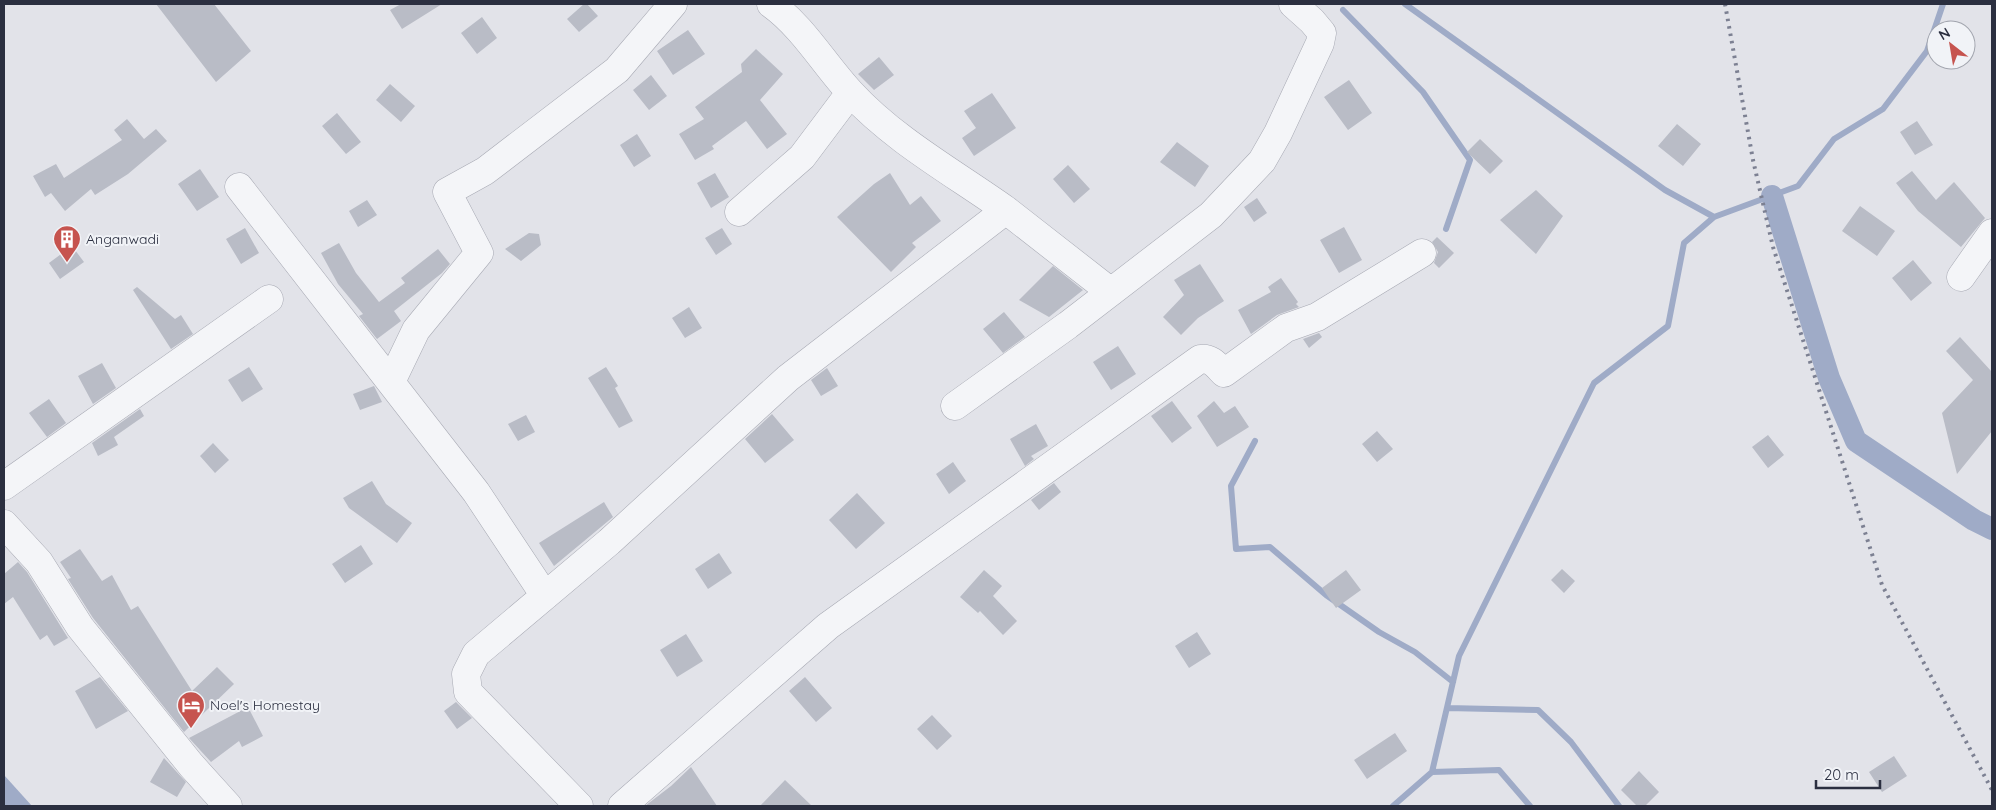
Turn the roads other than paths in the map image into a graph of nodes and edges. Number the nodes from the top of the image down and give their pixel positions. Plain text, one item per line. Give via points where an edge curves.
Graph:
1 (673, 4) edge
2 (771, 4) edge
3 (1293, 4) edge
4 (1327, 4) edge
5 (1322, 33) junction
6 (850, 93) junction
7 (238, 187) dead end
8 (1006, 210) junction
9 (739, 212) dead end
10 (1992, 232) edge
11 (1422, 253) dead end
12 (1961, 276) dead end
13 (1111, 292) junction
14 (269, 299) dead end
15 (391, 382) junction
16 (955, 406) dead end
17 (4, 486) edge
18 (4, 524) edge
19 (545, 596) junction
20 (228, 806) edge
21 (579, 806) edge
22 (622, 806) edge

1 - 15 street via 617,70 485,171 447,192 479,253 416,330
2 - 6 street via 812,46
3 - 5 street
4 - 5 street
5 - 13 street via 1278,133 1262,161 1211,215
6 - 8 street via 903,138
6 - 9 street via 802,157
7 - 15 street
8 - 13 street
8 - 19 street via 788,378 609,542
10 - 12 street
11 - 22 street via 1317,318 1286,328 1224,373 1213,362 1200,358 828,626
13 - 16 street
14 - 17 street
15 - 19 street via 476,492
18 - 20 street via 39,562 80,627
19 - 21 street via 476,654 466,674 468,692

